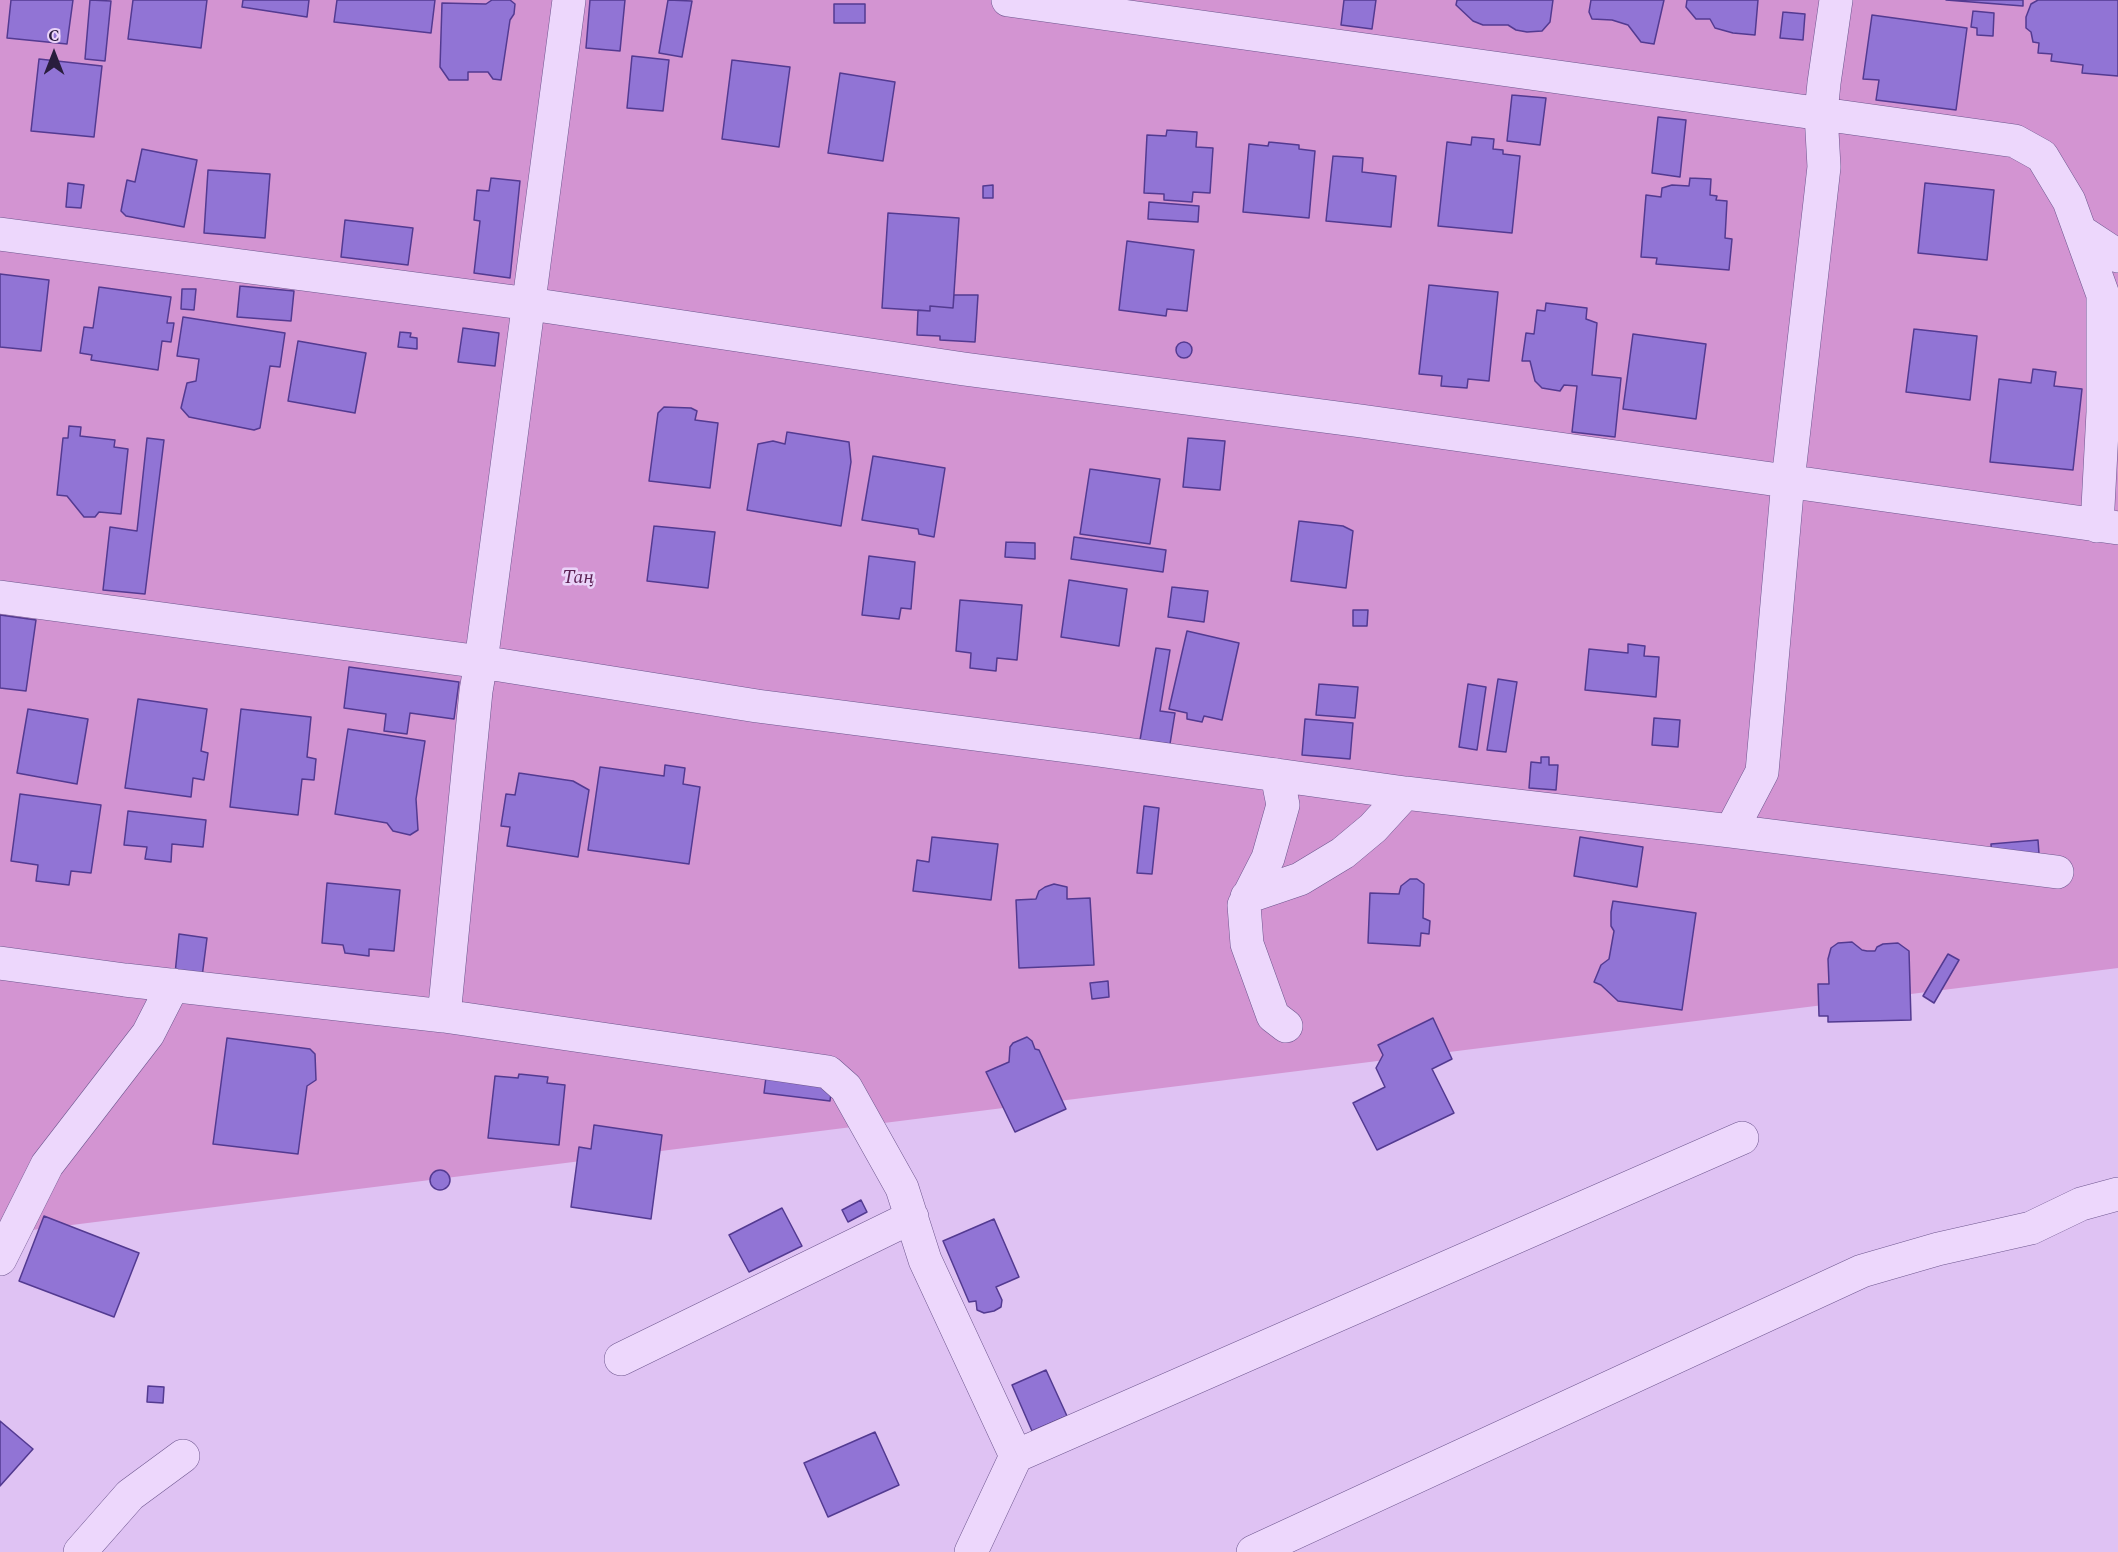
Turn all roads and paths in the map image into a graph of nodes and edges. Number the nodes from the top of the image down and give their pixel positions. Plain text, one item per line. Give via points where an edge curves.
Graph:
1 (569, 0) edge
2 (1008, 0) edge
3 (1836, 0) edge
4 (1101, 7) edge
5 (1821, 113) junction
6 (2080, 231) junction
7 (0, 234) edge
8 (2118, 256) edge
9 (530, 304) junction
10 (1788, 481) junction
11 (2118, 489) edge
12 (2108, 527) edge
13 (0, 597) edge
14 (482, 662) junction
15 (1277, 775) junction
16 (1405, 793) junction
17 (1731, 831) junction
18 (2057, 872) dead end
19 (1247, 897) junction
20 (0, 963) edge
21 (173, 985) junction
22 (444, 1016) junction
23 (1286, 1026) dead end
24 (1742, 1138) dead end
25 (2118, 1194) edge
26 (912, 1217) junction
27 (0, 1259) edge
28 (621, 1359) dead end
29 (183, 1456) dead end
30 (1016, 1456) junction
31 (80, 1552) edge
32 (971, 1552) edge
33 (1253, 1552) edge

1 - 9 street
2 - 4 street
3 - 5 street
4 - 5 street
5 - 6 street via 2015,141 2042,156 2069,201
5 - 10 street via 1824,167
6 - 8 street
6 - 12 street via 2103,295
7 - 9 street
9 - 10 street via 964,369
9 - 14 street
10 - 12 street
10 - 17 street via 1762,772
11 - 12 street
13 - 14 street
14 - 15 street via 757,706
14 - 22 street
15 - 16 street
15 - 19 street via 1283,805 1268,858
16 - 17 street
16 - 19 street via 1343,853 1300,879
17 - 18 street
19 - 23 street via 1247,944 1273,1016
20 - 21 street
21 - 22 street
21 - 27 street via 148,1034 47,1165
22 - 26 street via 828,1072 846,1088 902,1188
24 - 30 street
25 - 33 street via 2081,1204 2031,1228 1862,1270
26 - 28 street
26 - 30 street via 926,1260
29 - 31 street via 130,1495
30 - 32 street

